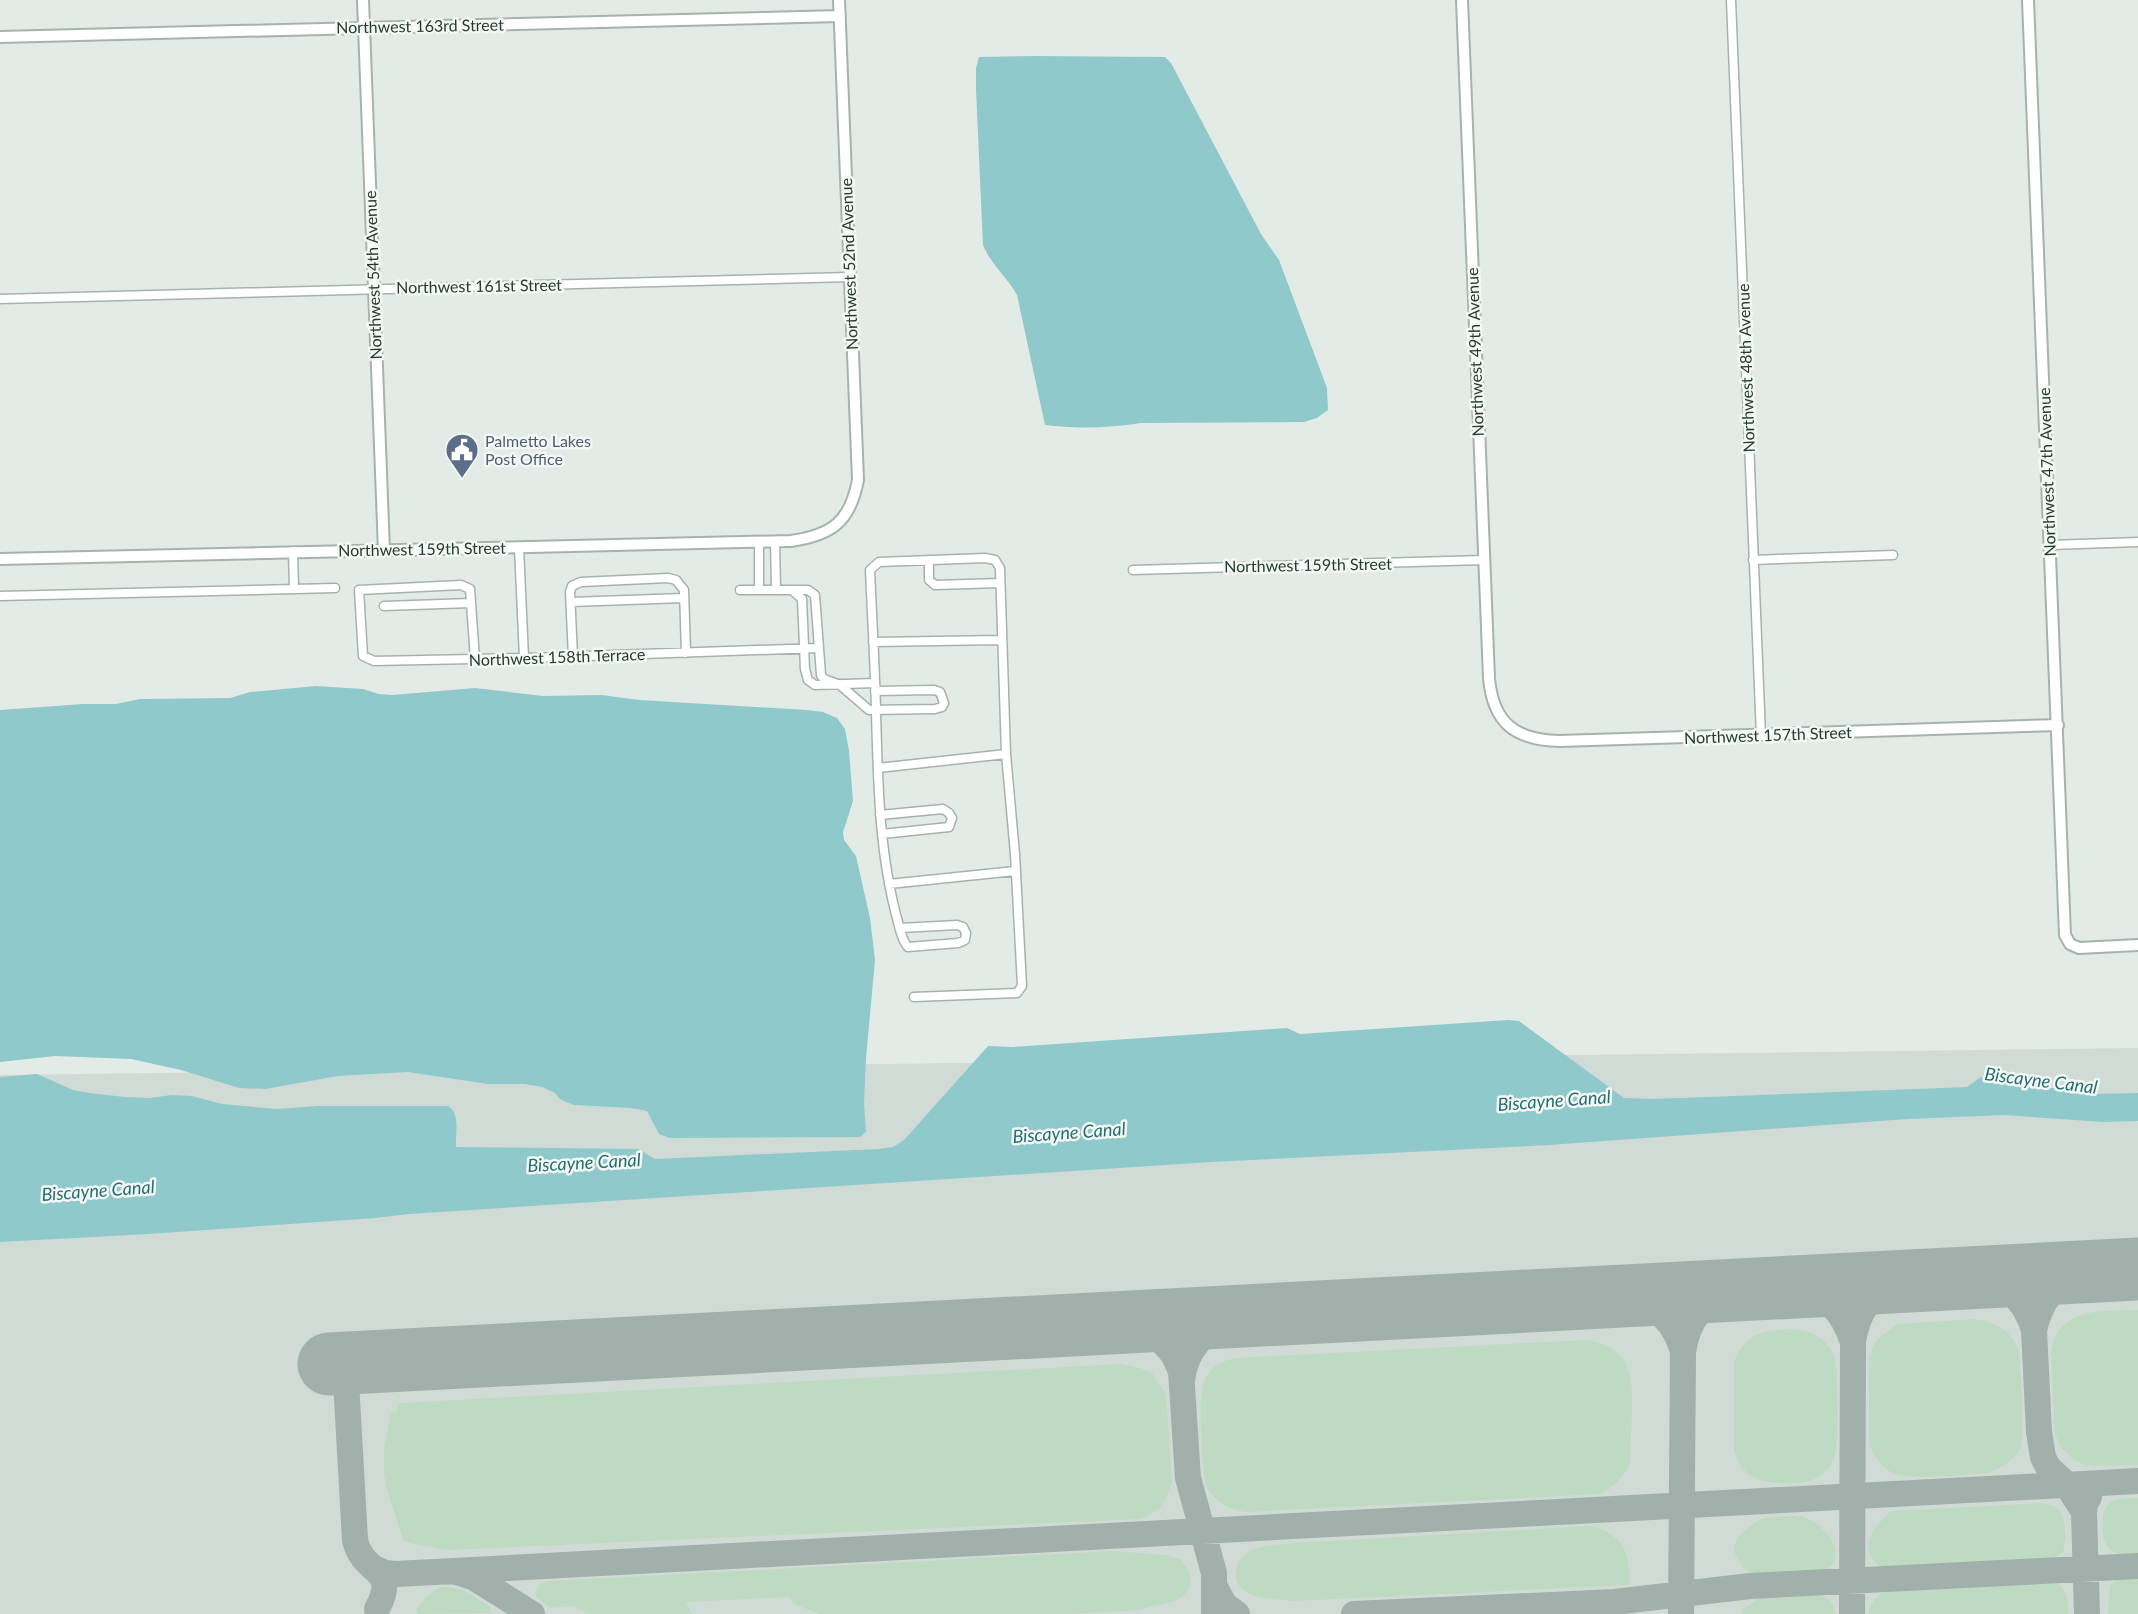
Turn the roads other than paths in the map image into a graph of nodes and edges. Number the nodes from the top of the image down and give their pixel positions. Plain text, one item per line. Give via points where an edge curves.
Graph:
1 (363, 0) edge
2 (839, 0) edge
3 (1462, 0) edge
4 (1731, 0) edge
5 (2028, 0) edge
6 (840, 16) junction
7 (364, 28) junction
8 (0, 37) edge
9 (850, 277) junction
10 (373, 289) junction
11 (0, 299) edge
12 (839, 523) joint
13 (759, 541) junction
14 (775, 541) junction
15 (2138, 542) edge
16 (2050, 545) junction
17 (519, 547) junction
18 (384, 550) junction
19 (293, 551) junction
20 (1893, 555) dead end
21 (0, 559) edge
22 (929, 560) junction
23 (1484, 560) junction
24 (1753, 560) junction
25 (1133, 570) dead end
26 (1000, 583) junction
27 (294, 588) junction
28 (335, 588) dead end
29 (759, 589) junction
30 (776, 589) junction
31 (740, 590) dead end
32 (792, 590) junction
33 (0, 596) edge
34 (684, 598) junction
35 (571, 602) junction
36 (471, 603) junction
37 (384, 606) dead end
38 (1001, 640) junction
39 (873, 642) junction
40 (818, 648) junction
41 (804, 649) junction
42 (686, 653) junction
43 (573, 657) junction
44 (524, 658) junction
45 (475, 659) junction
46 (840, 685) junction
47 (875, 687) junction
48 (1494, 704) joint
49 (876, 711) junction
50 (2058, 725) junction
51 (1761, 736) junction
52 (1006, 754) junction
53 (878, 768) junction
54 (880, 815) junction
55 (882, 834) junction
56 (1015, 871) junction
57 (888, 884) junction
58 (900, 928) junction
59 (2138, 945) edge
60 (914, 997) dead end

1 - 7 street, Northwest 54th Avenue
2 - 6 street, Northwest 52nd Avenue
3 - 23 street, Northwest 49th Avenue
4 - 24 street, Northwest 48th Avenue
5 - 16 street, Northwest 47th Avenue
6 - 7 street, Northwest 163rd Street
6 - 9 street, Northwest 52nd Avenue
7 - 8 street, Northwest 163rd Street
7 - 10 street, Northwest 54th Avenue
9 - 10 street, Northwest 161st Street
9 - 12 street, Northwest 52nd Avenue via 858,480 848,512
10 - 11 street, Northwest 161st Street
10 - 18 street, Northwest 54th Avenue
12 - 14 street, Northwest 159th Street via 812,538
13 - 14 street, Northwest 159th Street
13 - 17 street, Northwest 159th Street
13 - 29 street
14 - 30 street
15 - 16 street
16 - 50 street, Northwest 47th Avenue
17 - 18 street, Northwest 159th Street
17 - 44 street
18 - 19 street, Northwest 159th Street
19 - 21 street, Northwest 159th Street
19 - 27 street
20 - 24 street
22 - 26 street via 995,560 1000,568
22 - 26 street via 929,580 935,585
22 - 39 street via 879,562 870,570
23 - 25 street, Northwest 159th Street
23 - 48 street, Northwest 49th Avenue
24 - 51 street, Northwest 48th Avenue
26 - 38 street
27 - 28 street
27 - 33 street
29 - 30 street
29 - 31 street
30 - 32 street
32 - 40 street via 808,590 817,597
32 - 41 street via 802,599
34 - 35 street
34 - 35 street via 681,584 668,578 576,583 570,592
34 - 42 street
35 - 43 street
36 - 37 street
36 - 45 street
36 - 45 street, Northwest 158th Terrace via 471,589 461,585 359,590 366,658
38 - 39 street
38 - 52 street
39 - 47 street
40 - 41 street, Northwest 158th Terrace
40 - 46 street via 821,675
41 - 42 street, Northwest 158th Terrace
41 - 46 street via 808,680 815,685
42 - 43 street, Northwest 158th Terrace
43 - 44 street, Northwest 158th Terrace
44 - 45 street, Northwest 158th Terrace
46 - 47 street
46 - 49 street via 869,710
47 - 49 street
47 - 49 street via 934,690 940,692 944,704 935,709
48 - 51 street, Northwest 157th Street via 1513,730 1540,740
49 - 53 street
50 - 51 street, Northwest 157th Street
50 - 59 street, Northwest 47th Avenue via 2065,935 2070,944 2079,948
52 - 53 street
52 - 56 street
53 - 54 street
54 - 55 street
54 - 55 street via 943,809 952,818 949,827
55 - 57 street
56 - 57 street
56 - 60 street via 1022,986 1017,993
57 - 58 street
58 - 58 street via 908,947 958,942 965,940 966,933 957,925

